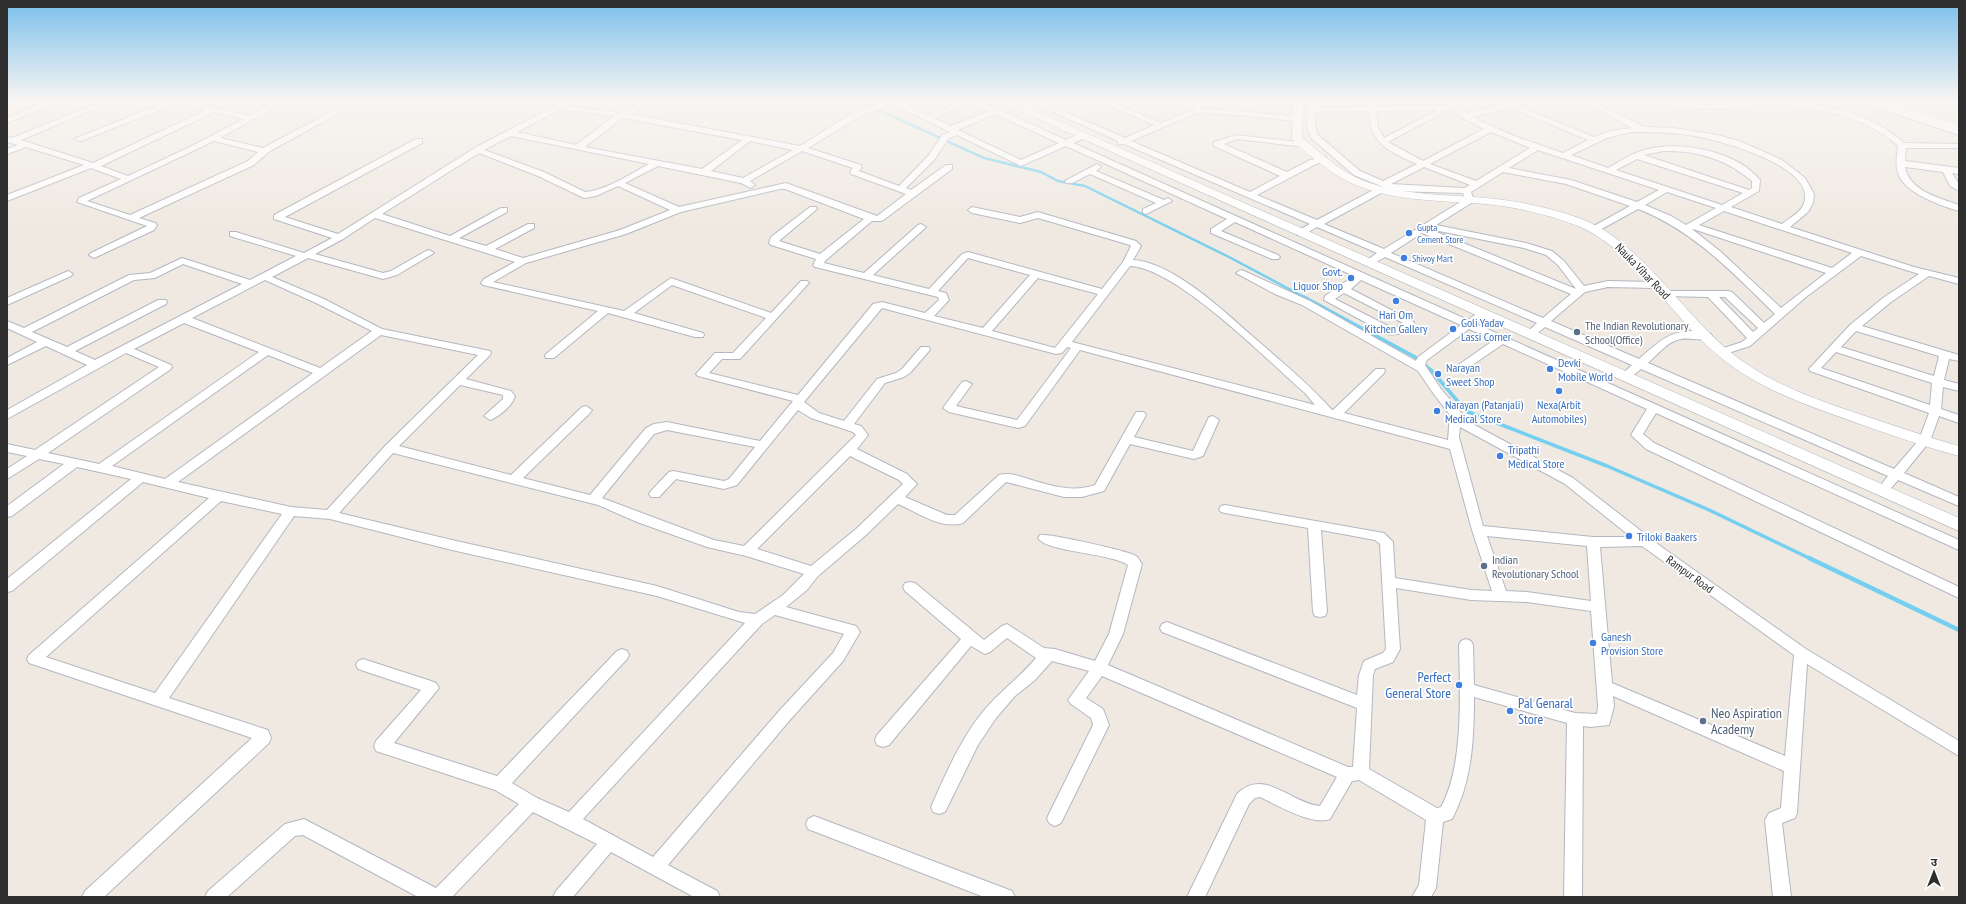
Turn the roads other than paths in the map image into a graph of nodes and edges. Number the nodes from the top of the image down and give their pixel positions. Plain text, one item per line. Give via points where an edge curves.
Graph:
1 (19, 143) edge
2 (140, 143) edge
3 (202, 143) edge
4 (232, 143) edge
5 (278, 143) edge
6 (415, 143) edge
7 (491, 143) edge
8 (556, 143) edge
9 (585, 143) edge
10 (742, 143) edge
11 (773, 143) edge
12 (812, 143) edge
13 (941, 143) edge
14 (981, 143) edge
15 (1066, 143) joint
16 (1092, 143) edge
17 (1122, 143) edge
18 (1130, 143) edge
19 (1219, 143) edge
20 (1302, 143) edge
21 (1322, 143) edge
22 (1387, 143) edge
23 (1463, 143) edge
24 (1527, 143) edge
25 (1591, 143) edge
26 (1710, 143) edge
27 (24, 145) junction
28 (1902, 145) joint
29 (1959, 146) edge
30 (1537, 147) junction
31 (578, 148) junction
32 (800, 149) junction
33 (478, 150) junction
34 (263, 151) junction
35 (1729, 151) junction
36 (7, 152) edge
37 (1108, 155) junction
38 (1563, 156) junction
39 (1637, 156) junction
40 (1322, 159) junction
41 (655, 164) junction
42 (1424, 164) junction
43 (1901, 164) junction
44 (92, 165) junction
45 (949, 167) dead end
46 (1500, 169) junction
47 (1946, 170) junction
48 (1090, 171) junction
49 (1608, 171) junction
50 (1959, 171) edge
51 (704, 172) junction
52 (1288, 176) junction
53 (129, 179) junction
54 (744, 181) junction
55 (1069, 181) dead end
56 (618, 183) junction
57 (1477, 184) junction
58 (1382, 187) junction
59 (1959, 188) edge
60 (900, 189) junction
61 (1665, 190) junction
62 (762, 191) junction
63 (1750, 193) junction
64 (911, 194) junction
65 (1181, 195) junction
66 (1250, 195) junction
67 (1468, 196) junction
68 (7, 198) edge
69 (1164, 203) junction
70 (1638, 205) junction
71 (1722, 208) junction
72 (1959, 208) edge
73 (813, 209) dead end
74 (504, 210) dead end
75 (678, 210) junction
76 (972, 210) dead end
77 (1146, 211) dead end
78 (374, 215) junction
79 (131, 218) junction
80 (870, 218) junction
81 (1234, 218) junction
82 (1318, 224) junction
83 (531, 226) dead end
84 (921, 227) dead end
85 (1688, 227) junction
86 (1426, 228) junction
87 (1783, 228) junction
88 (1596, 229) junction
89 (1300, 233) junction
90 (233, 234) dead end
91 (340, 237) junction
92 (451, 239) junction
93 (486, 250) junction
94 (1860, 252) junction
95 (429, 253) dead end
96 (1386, 254) junction
97 (94, 255) dead end
98 (306, 255) junction
99 (1275, 257) dead end
100 (822, 258) junction
101 (523, 261) junction
102 (1127, 263) junction
103 (1368, 263) junction
104 (1833, 272) junction
105 (1241, 273) dead end
106 (1927, 273) junction
107 (68, 274) dead end
108 (1036, 274) junction
109 (867, 276) junction
110 (1360, 276) junction
111 (265, 277) junction
112 (1959, 281) edge
113 (804, 283) dead end
114 (252, 284) junction
115 (1660, 289) junction
116 (1344, 290) junction
117 (1579, 291) junction
118 (932, 292) junction
119 (1105, 293) junction
120 (1710, 294) junction
121 (7, 302) edge
122 (162, 302) dead end
123 (604, 310) junction
124 (1484, 313) junction
125 (626, 314) junction
126 (1781, 314) junction
127 (928, 316) junction
128 (772, 317) junction
129 (184, 319) junction
130 (1544, 322) junction
131 (7, 324) edge
132 (1468, 325) junction
133 (1854, 327) junction
134 (1764, 328) junction
135 (379, 331) junction
136 (24, 332) junction
137 (985, 332) junction
138 (1530, 334) junction
139 (699, 335) dead end
140 (1707, 336) junction
141 (1753, 338) junction
142 (1501, 340) junction
143 (45, 342) junction
144 (1065, 343) junction
145 (1077, 347) junction
146 (1833, 348) junction
147 (126, 349) junction
148 (925, 350) dead end
149 (267, 351) junction
150 (66, 352) junction
151 (1722, 352) junction
152 (1945, 354) junction
153 (550, 356) dead end
154 (1959, 358) edge
155 (7, 362) edge
156 (1421, 364) junction
157 (1640, 364) junction
158 (96, 365) junction
159 (1458, 370) dead end
160 (1380, 371) dead end
161 (321, 372) junction
162 (1626, 376) junction
163 (458, 381) junction
164 (1938, 381) junction
165 (966, 384) dead end
166 (1959, 388) edge
167 (799, 400) junction
168 (1653, 408) junction
169 (586, 410) dead end
170 (1935, 412) junction
171 (7, 415) edge
172 (1140, 415) dead end
173 (1332, 415) junction
174 (1456, 415) junction
175 (490, 416) dead end
176 (1959, 419) edge
177 (1213, 420) dead end
178 (847, 425) junction
179 (1127, 439) junction
180 (1924, 441) junction
181 (763, 445) junction
182 (1455, 446) junction
183 (7, 448) edge
184 (390, 448) junction
185 (849, 450) junction
186 (1959, 451) edge
187 (36, 455) junction
188 (75, 462) junction
189 (101, 468) junction
190 (7, 475) edge
191 (1896, 475) junction
192 (140, 478) junction
193 (514, 479) junction
194 (168, 483) junction
195 (1882, 491) junction
196 (655, 494) dead end
197 (218, 496) junction
198 (897, 498) junction
199 (593, 500) junction
200 (1959, 502) edge
201 (1225, 509) dead end
202 (291, 511) junction
203 (7, 513) edge
204 (330, 515) junction
205 (1314, 524) junction
206 (1959, 525) edge
207 (1478, 530) junction
208 (1045, 538) dead end
209 (1646, 541) junction
210 (1593, 542) junction
211 (1959, 545) edge
212 (747, 552) junction
213 (813, 572) junction
214 (1389, 582) junction
215 (7, 587) edge
216 (910, 587) dead end
217 (1959, 593) edge
218 (1501, 597) junction
219 (1598, 607) junction
220 (773, 609) junction
221 (1320, 612) dead end
222 (757, 620) junction
223 (1167, 628) dead end
224 (970, 638) junction
225 (1466, 645) dead end
226 (1801, 653) junction
227 (622, 655) dead end
228 (1048, 655) junction
229 (362, 665) dead end
230 (1099, 668) junction
231 (1604, 686) junction
232 (1467, 689) junction
233 (159, 700) junction
234 (1364, 704) junction
235 (1575, 719) junction
236 (883, 740) dead end
237 (1959, 749) edge
238 (1793, 767) junction
239 (1354, 773) junction
240 (500, 784) junction
241 (531, 803) junction
242 (939, 807) dead end
243 (1436, 816) junction
244 (1055, 818) dead end
245 (571, 821) junction
246 (814, 824) dead end
247 (609, 842) junction
248 (655, 867) junction
249 (91, 897) edge
250 (214, 897) edge
251 (435, 897) edge
252 (440, 897) edge
253 (562, 897) edge
254 (711, 897) edge
255 (1006, 897) edge
256 (1196, 897) edge
257 (1421, 897) edge
258 (1572, 897) edge
259 (1782, 897) edge

1 - 27 street
2 - 44 street
3 - 53 street
4 - 34 street
5 - 34 street
6 - 91 street via 277,216
7 - 33 street
8 - 31 street
9 - 31 street
10 - 51 street
11 - 32 street
12 - 32 street
13 - 60 street via 932,157
14 - 15 street via 1021,163
15 - 37 street
16 - 37 main road
17 - 37 street
18 - 66 street
19 - 52 street via 1217,144
20 - 40 street, Nauka Vihar Road
21 - 58 street via 1357,173
22 - 42 street
23 - 42 street
24 - 30 street
25 - 38 street
26 - 35 street
27 - 36 street
27 - 44 street
28 - 29 street
28 - 43 street
30 - 38 street
30 - 46 street
31 - 41 street
32 - 54 street
32 - 60 street via 846,161 858,166 854,172
33 - 56 street via 540,174 584,195 593,194
33 - 78 street
34 - 79 street via 251,163
35 - 39 street via 1666,148
35 - 63 street via 1736,164 1756,180 1756,189
35 - 87 street via 1777,160 1805,184 1810,192 1809,203
37 - 48 street
37 - 65 street
37 - 89 main road
38 - 49 street
39 - 49 street
39 - 63 street
40 - 52 street
40 - 58 street, Nauka Vihar Road via 1354,181
41 - 51 street
41 - 56 street
42 - 57 street
42 - 58 street
43 - 47 street
43 - 72 street via 1903,177 1909,184 1927,195
44 - 53 street
44 - 68 street
45 - 64 street
46 - 57 street
46 - 70 street via 1574,182
47 - 50 street
47 - 59 street via 1953,184
48 - 55 street
48 - 69 street
49 - 61 street
51 - 54 street
52 - 66 street
53 - 79 street via 80,201
54 - 62 street
56 - 75 street
57 - 67 street
58 - 67 street, Nauka Vihar Road via 1430,198
58 - 82 street
60 - 64 street
61 - 70 street
61 - 71 street
62 - 75 street
62 - 80 street via 786,186
63 - 71 street
64 - 80 street via 880,219
65 - 69 street
65 - 81 street
66 - 82 street
67 - 86 street
67 - 88 street, Nauka Vihar Road via 1541,210
69 - 77 street
70 - 85 street
70 - 88 street
71 - 85 street
71 - 87 street
73 - 100 street via 773,241
74 - 92 street
75 - 101 street via 623,232
76 - 102 street via 1020,220 1038,215 1133,243 1136,246
78 - 91 street
78 - 92 street
79 - 97 street via 152,226
80 - 100 street
81 - 99 street via 1214,231
81 - 110 street
82 - 89 street
82 - 96 street
83 - 93 street
84 - 109 street
85 - 104 street
85 - 126 street
86 - 96 street
86 - 117 street
86 - 117 street via 1526,246 1549,253 1561,263
87 - 94 street
88 - 115 street, Nauka Vihar Road via 1622,249
89 - 103 main road
90 - 98 street
91 - 98 street
92 - 93 street
93 - 101 street
94 - 104 street
94 - 106 street
95 - 98 street via 383,276
96 - 103 street
96 - 130 street
98 - 111 street
100 - 109 street via 818,265
101 - 123 street via 487,281 486,284
102 - 119 street
102 - 173 street via 1140,264 1158,271 1194,291 1285,369
103 - 124 main road
104 - 126 street
105 - 156 street, Rampur Road via 1306,303
106 - 112 street
106 - 133 street via 1887,300
107 - 121 street
108 - 118 street via 968,255
108 - 119 street
108 - 137 street
109 - 118 street
110 - 116 street
110 - 132 street
111 - 114 street
111 - 135 street
113 - 128 street
114 - 129 street
114 - 136 street via 182,261 152,276 132,277
115 - 117 street via 1608,284
115 - 120 street
115 - 140 street, Nauka Vihar Road
116 - 116 street via 1329,298 1330,300 1391,332 1395,333 1409,324
117 - 130 street
118 - 127 street via 942,295 944,300
119 - 144 street
120 - 134 street via 1730,294
120 - 141 street
122 - 150 street
123 - 125 street
123 - 153 street
124 - 132 street
124 - 138 main road
125 - 128 street via 671,281
125 - 139 street
126 - 134 street
127 - 137 street
127 - 167 street via 878,306
128 - 167 street via 736,357 718,355 702,374
129 - 147 street
129 - 149 street
130 - 138 street
130 - 157 street
131 - 136 street
132 - 142 street
132 - 156 street
133 - 146 street
133 - 152 street
134 - 141 street
135 - 161 street
135 - 163 street via 486,353
136 - 143 street
137 - 144 street via 1056,351
138 - 162 main road
140 - 151 street, Nauka Vihar Road
140 - 157 street via 1682,335 1669,339
141 - 151 street via 1746,344
142 - 159 street
142 - 168 street
143 - 150 street
143 - 155 street
144 - 145 street
145 - 165 street via 1021,423 949,408
145 - 173 street
146 - 164 street
146 - 170 street via 1814,369
147 - 158 street
147 - 187 street via 167,367
148 - 178 street via 906,371 881,381
149 - 161 street
149 - 189 street
150 - 158 street
151 - 180 street, Nauka Vihar Road via 1752,375 1796,397
152 - 154 street
152 - 164 street
156 - 174 street, Rampur Road
157 - 162 street
157 - 191 street
158 - 171 street
160 - 173 street
161 - 194 street
162 - 195 main road
163 - 175 street via 507,393 508,400
163 - 184 street
164 - 166 street
164 - 170 street
167 - 178 street via 800,407 809,412
167 - 181 street
168 - 211 street
168 - 217 street via 1638,435 1650,446
169 - 193 street
170 - 176 street
170 - 180 street
172 - 179 street
173 - 182 street
174 - 182 street via 1452,437
174 - 209 street, Rampur Road via 1465,425 1569,482
177 - 179 street via 1199,453 1194,455
178 - 185 street via 857,429 862,435
179 - 198 street via 1100,488 1091,492 1057,492 1014,478 1003,478 958,520 952,521
180 - 186 street, Nauka Vihar Road
180 - 191 street
181 - 196 street via 733,482 728,484 673,475
181 - 199 street via 667,426 658,427 650,431
182 - 207 street
183 - 187 street
184 - 193 street
184 - 204 street
185 - 198 street via 911,482
185 - 212 street
187 - 188 street
187 - 190 street
188 - 189 street
188 - 203 street
189 - 192 street
191 - 195 street
191 - 200 street
192 - 194 street
192 - 215 street
193 - 199 street
194 - 197 street
195 - 206 main road
197 - 202 street
197 - 233 street via 34,659
198 - 213 street
199 - 212 street via 712,544
201 - 205 street
202 - 204 street
202 - 233 street
204 - 222 street via 657,591
205 - 214 street via 1384,538
205 - 221 street
207 - 210 street
207 - 218 street
208 - 230 street via 1135,562 1116,634
209 - 210 street
209 - 226 street, Rampur Road
210 - 219 street
212 - 213 street
213 - 220 street via 788,599
214 - 218 street
214 - 234 street via 1393,650 1388,658 1369,665
216 - 224 street
218 - 219 street via 1533,598
219 - 231 street
220 - 222 street
220 - 248 street via 853,632 838,657
222 - 245 street
223 - 234 street
224 - 228 street via 985,648 1007,630 1041,654
224 - 236 street
225 - 232 street
226 - 237 street, Rampur Road
226 - 238 street
227 - 240 street
228 - 230 street
228 - 242 street via 991,713 972,740
229 - 240 street via 432,687 382,746
230 - 239 street
230 - 244 street via 1076,700 1098,714 1101,725
231 - 235 street via 1604,720
231 - 238 street
232 - 235 street
232 - 243 street via 1461,774 1452,806 1446,814
233 - 249 street via 263,735 263,738
234 - 239 street
235 - 258 street
238 - 259 street via 1789,813 1773,820
239 - 243 street
239 - 256 street via 1324,814 1315,813 1261,790 1251,791 1243,799
240 - 241 street
241 - 245 street
241 - 252 street
243 - 257 street via 1427,888
245 - 247 street
246 - 255 street
247 - 248 street
247 - 253 street
248 - 254 street
250 - 251 street via 296,827 304,827

